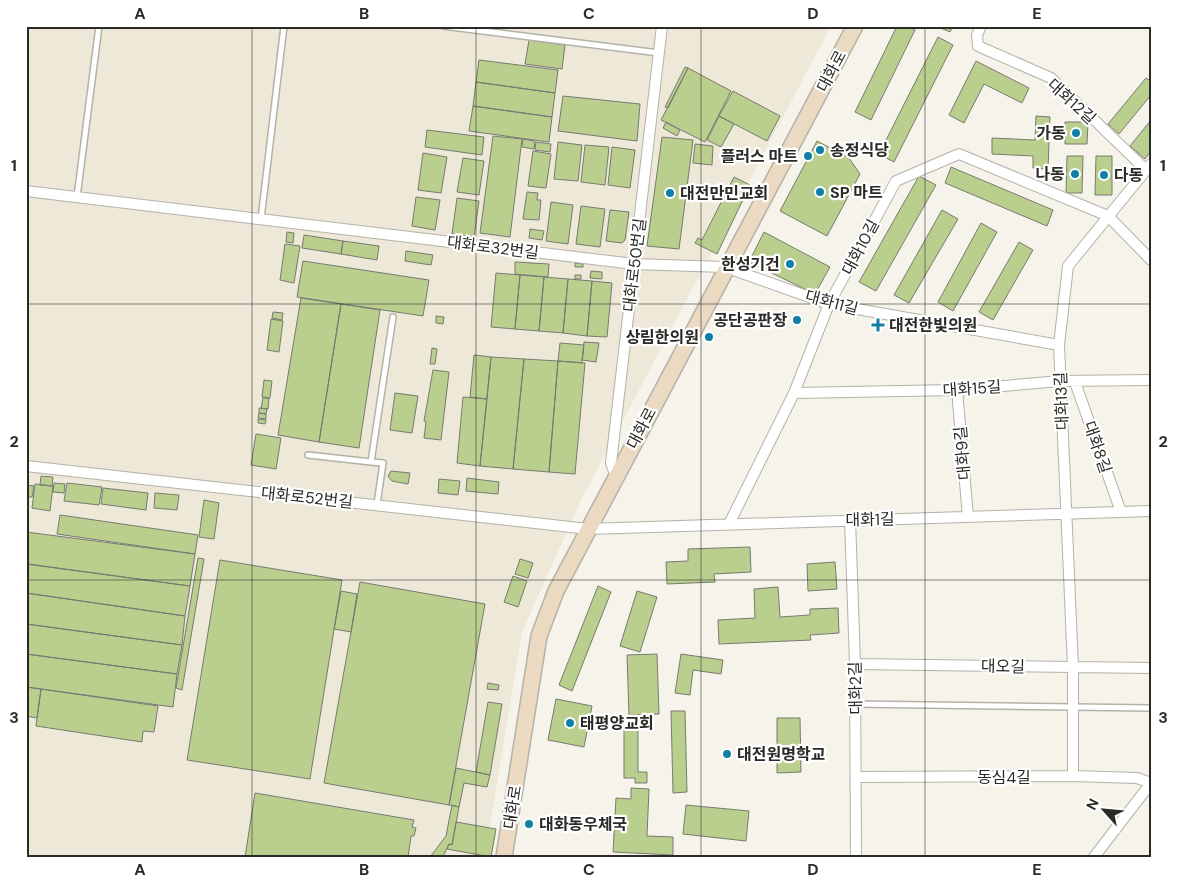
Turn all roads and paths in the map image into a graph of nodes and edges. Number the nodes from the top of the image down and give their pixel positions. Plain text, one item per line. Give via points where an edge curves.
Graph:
1 (100, 26) edge
2 (284, 26) edge
3 (443, 26) edge
4 (662, 26) edge
5 (855, 26) edge
6 (981, 26) edge
7 (659, 53) junction
8 (1148, 167) edge
9 (26, 191) edge
10 (78, 196) junction
11 (1108, 216) junction
12 (261, 218) junction
13 (1151, 260) edge
14 (634, 264) junction
15 (725, 268) junction
16 (829, 304) junction
17 (393, 317) dead end
18 (1059, 344) junction
19 (1151, 380) edge
20 (1060, 381) junction
21 (1075, 382) junction
22 (957, 390) junction
23 (794, 393) junction
24 (308, 455) dead end
25 (372, 462) junction
26 (26, 466) edge
27 (616, 477) junction
28 (377, 504) junction
29 (1151, 511) edge
30 (1121, 512) junction
31 (1066, 514) junction
32 (968, 517) junction
33 (850, 519) junction
34 (729, 524) junction
35 (588, 529) junction
36 (855, 664) junction
37 (1073, 667) junction
38 (1151, 668) edge
39 (855, 704) junction
40 (1073, 707) junction
41 (1151, 708) edge
42 (1073, 776) junction
43 (856, 777) junction
44 (1151, 783) edge
45 (504, 857) edge
46 (856, 857) edge
47 (1094, 857) edge

1 - 10 lane
2 - 12 lane
3 - 7 lane
4 - 7 street, 대화로50번길
5 - 15 main road, 대화로
6 - 8 street, 대화12길 via 977,35 978,46 1051,78
7 - 14 street, 대화로50번길
8 - 11 street, 대화13길
9 - 10 street, 대화로32번길
10 - 12 street, 대화로32번길
11 - 13 street, 대화10길
11 - 16 street, 대화10길 via 959,154 896,181
11 - 18 street, 대화13길 via 1068,266
12 - 14 street, 대화로32번길
14 - 15 street, 대화로32번길
14 - 27 street, 대화로50번길 via 611,463
15 - 16 street, 대화11길
15 - 27 main road, 대화로
16 - 18 street, 대화11길
16 - 23 street, 대화10길
17 - 25 lane
18 - 20 street, 대화13길
19 - 21 street, 대화15길
20 - 21 street, 대화15길
20 - 22 street, 대화15길
20 - 31 street, 대화13길
21 - 30 street, 대화8길
22 - 23 street, 대화15길
22 - 32 street, 대화9길
23 - 34 street, 대화10길
24 - 25 lane
25 - 28 lane via 383,463
26 - 28 street, 대화로52번길
27 - 35 main road, 대화로
28 - 35 street, 대화로52번길
29 - 30 street, 대화1길
30 - 31 street, 대화1길
31 - 32 street, 대화1길
31 - 37 street, 대화13길
32 - 33 street, 대화1길
33 - 34 street, 대화1길
33 - 36 street, 대화2길
34 - 35 street, 대화1길
35 - 45 main road, 대화로 via 556,591 539,636
36 - 37 street, 대오길
36 - 39 street, 대화2길
37 - 38 street, 대오길
37 - 40 street, 대화13길
39 - 40 lane
39 - 43 street, 대화2길
40 - 41 lane
40 - 42 street, 대화13길
42 - 43 street, 동심4길
42 - 44 street, 동심4길 via 1137,778
43 - 46 street, 대화2길
44 - 47 street

